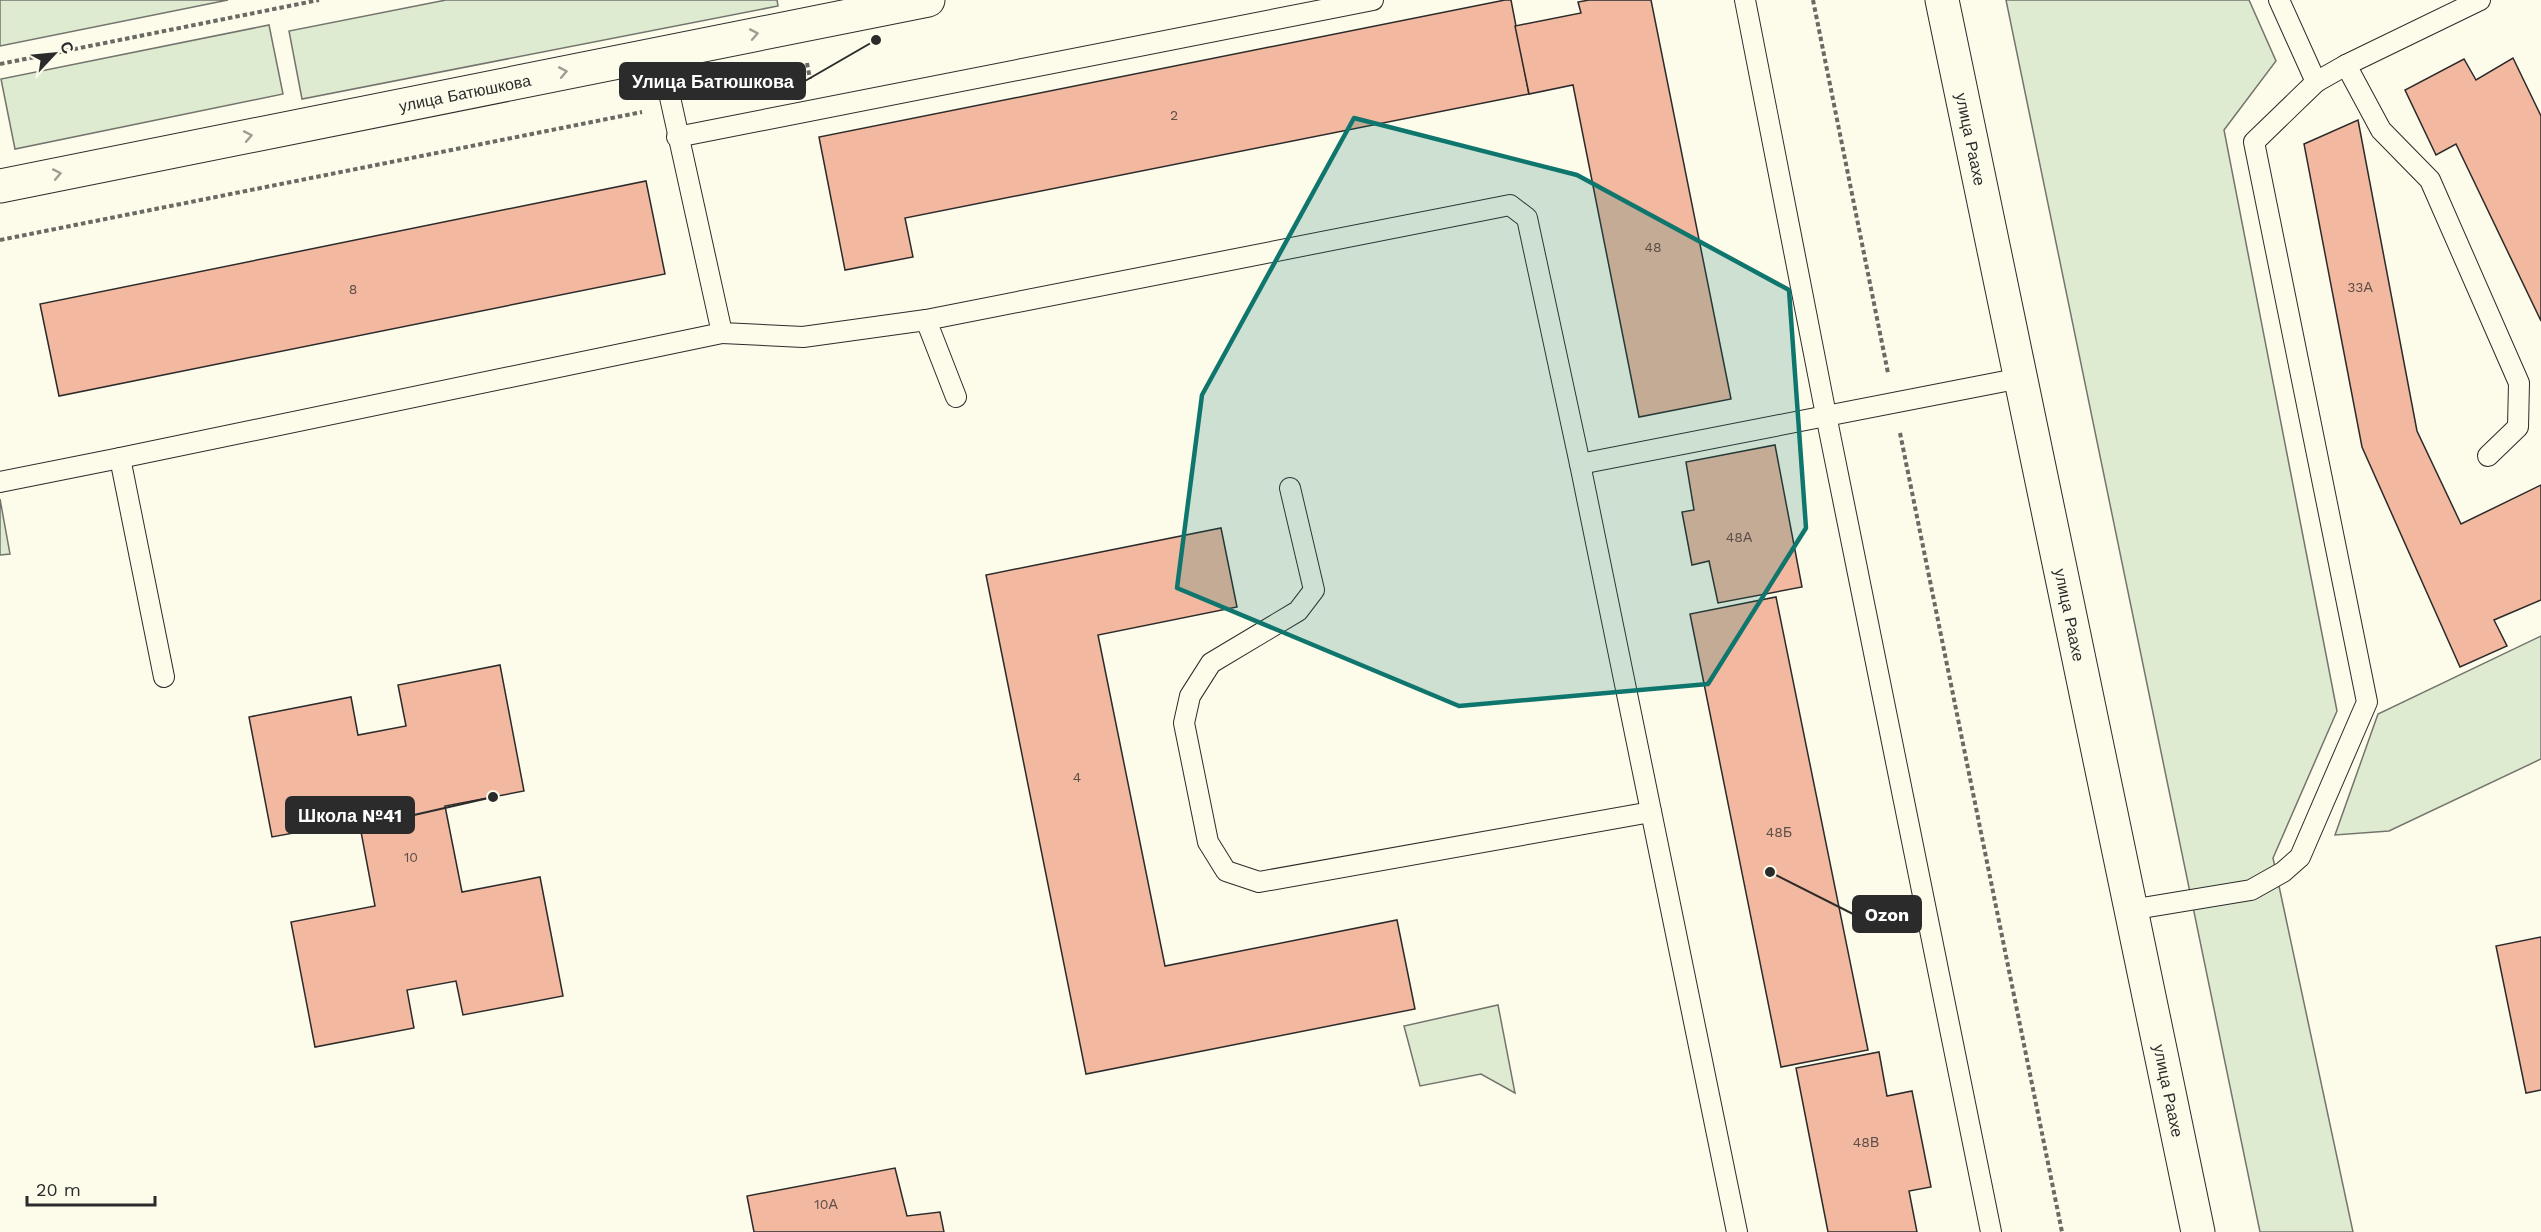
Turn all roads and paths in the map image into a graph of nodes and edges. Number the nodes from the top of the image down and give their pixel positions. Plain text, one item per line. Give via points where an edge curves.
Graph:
1 (319, 0) edge
2 (928, 0) edge
3 (1373, 0) edge
4 (1745, 0) edge
5 (1813, 0) edge
6 (1942, 0) edge
7 (2279, 0) edge
8 (2480, 0) edge
9 (660, 52) junction
10 (0, 64) edge
11 (2346, 65) junction
12 (821, 77) dead end
13 (798, 81) dead end
14 (2316, 82) junction
15 (671, 107) junction
16 (677, 137) junction
17 (0, 186) edge
18 (0, 240) edge
19 (926, 320) junction
20 (722, 333) junction
21 (2021, 378) junction
22 (956, 397) dead end
23 (1894, 402) junction
24 (1826, 415) junction
25 (2488, 456) dead end
26 (120, 458) junction
27 (1580, 464) junction
28 (0, 482) edge
29 (1290, 488) dead end
30 (164, 677) dead end
31 (1651, 812) junction
32 (2130, 910) junction
33 (1737, 1232) edge
34 (1991, 1232) edge
35 (2062, 1232) edge
36 (2198, 1232) edge

1 - 10 path
9 -> 2 main road, улица Батюшкова
3 - 16 lane
4 - 24 lane
5 - 23 path
6 - 21 main road, улица Раахе
7 - 14 lane
8 - 11 lane
9 - 15 lane
17 -> 9 main road, улица Батюшкова
11 - 14 lane
11 - 25 lane via 2381,130 2430,180 2519,383 2518,427
12 - 13 path
14 - 32 lane via 2254,142 2367,702 2300,856 2283,873 2251,890
15 - 16 lane
15 - 18 path
16 - 20 lane
19 - 20 lane via 803,337
19 - 22 lane
19 - 27 lane via 1510,205 1527,218
20 - 26 lane
21 - 23 lane
21 - 32 main road, улица Раахе
23 - 24 lane
23 - 35 path
24 - 27 lane
24 - 34 lane
26 - 28 lane
26 - 30 lane
27 - 31 lane
29 - 31 lane via 1314,590 1298,611 1211,663 1190,696 1184,723 1208,842 1226,872 1259,882
31 - 33 lane
32 - 36 main road, улица Раахе

